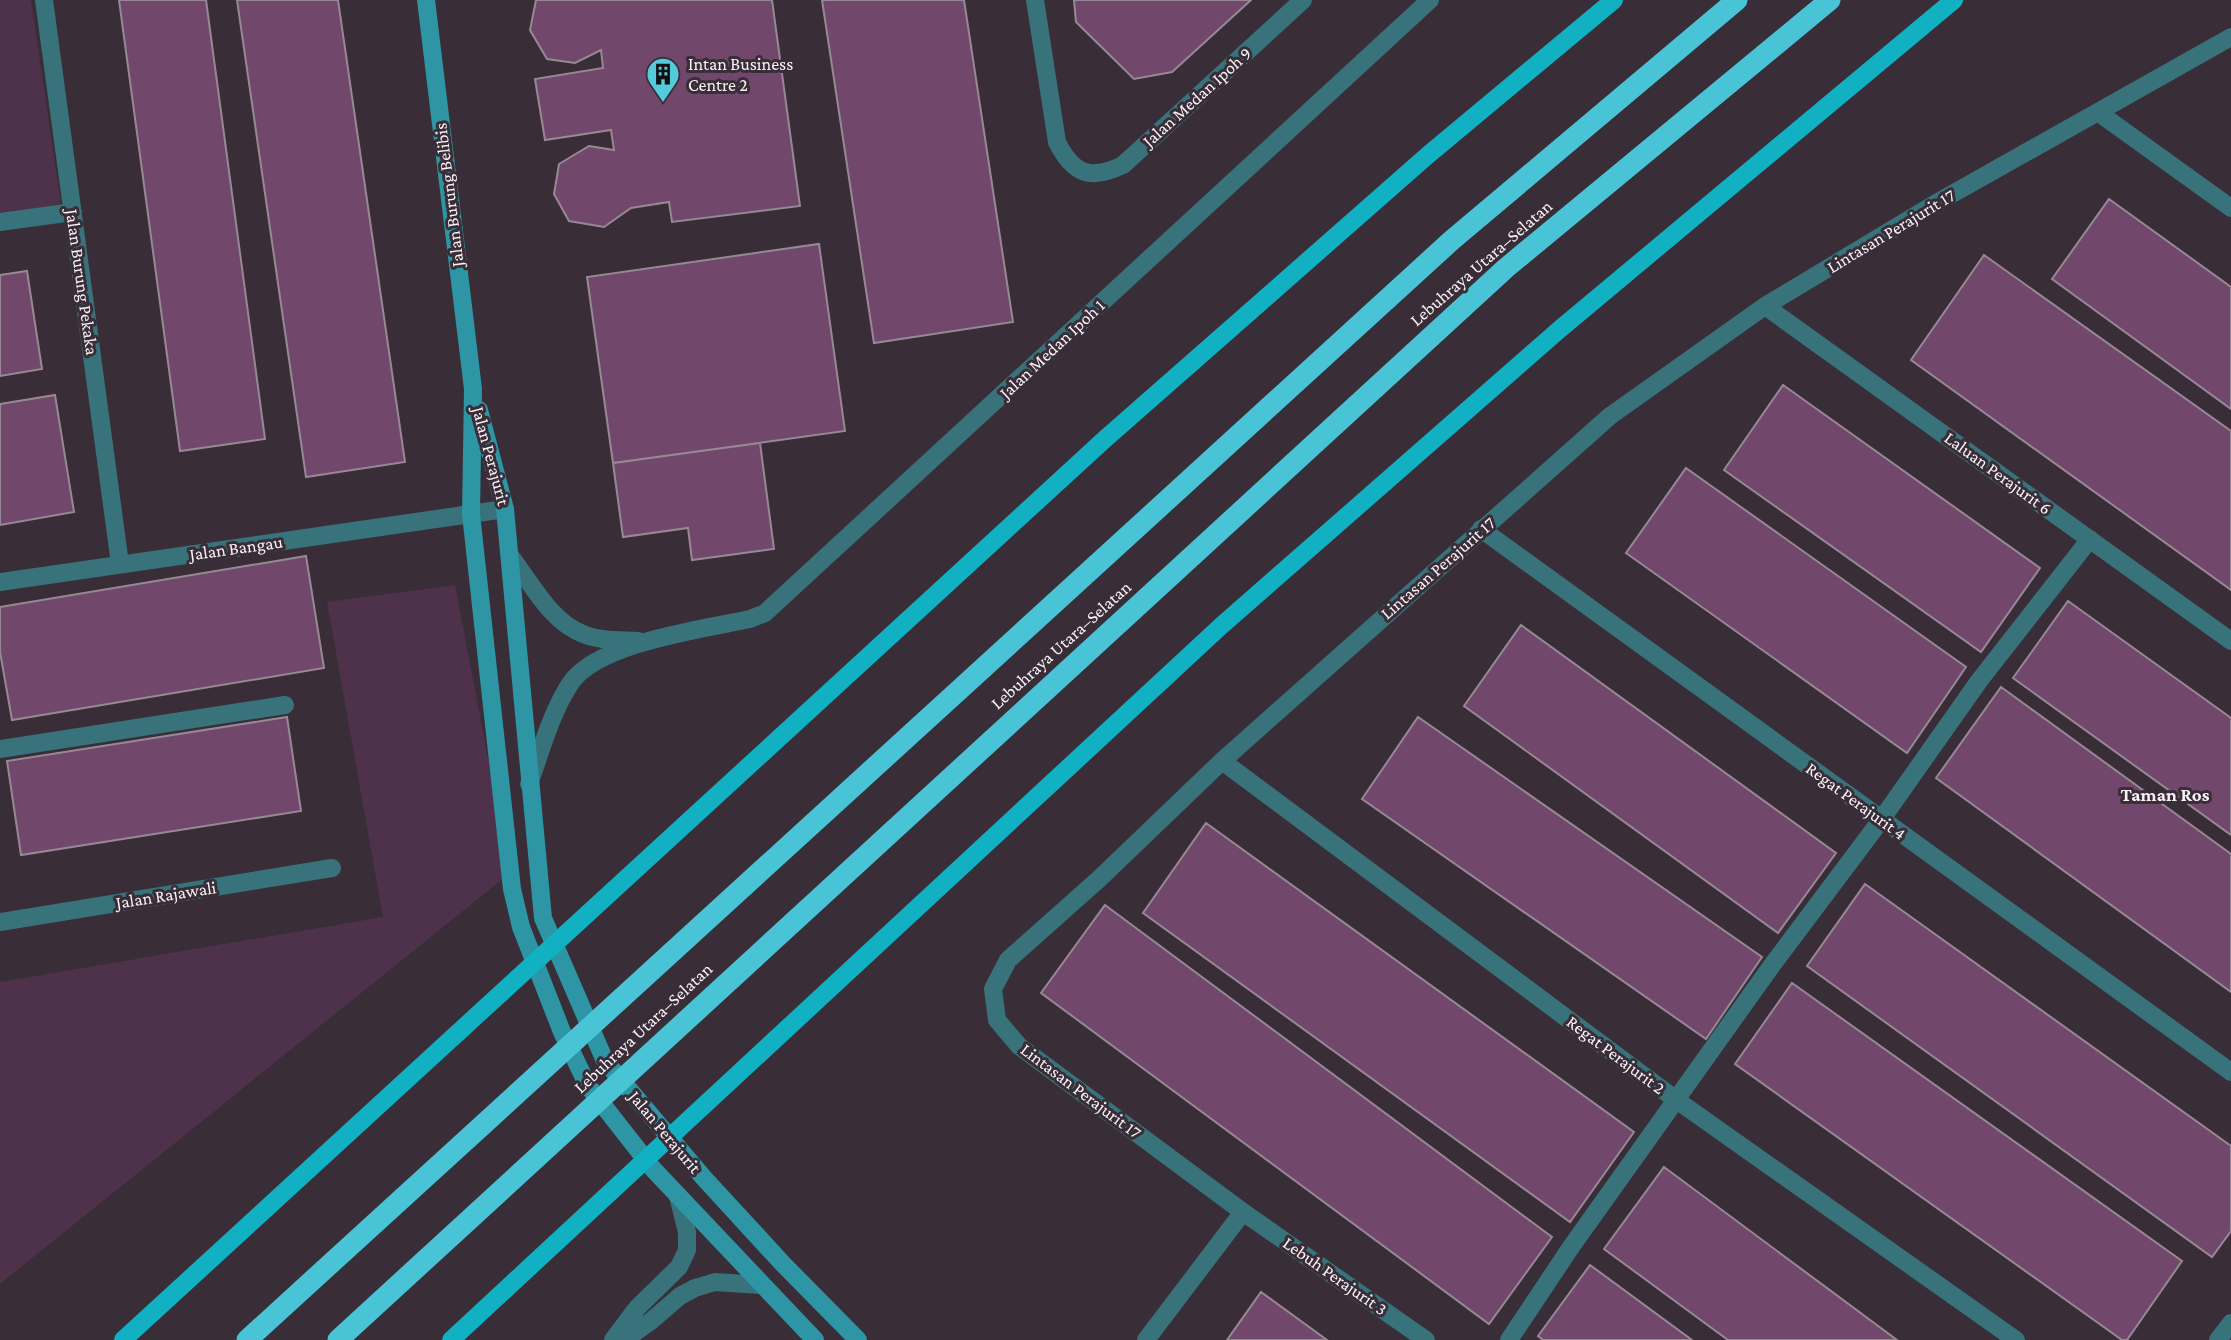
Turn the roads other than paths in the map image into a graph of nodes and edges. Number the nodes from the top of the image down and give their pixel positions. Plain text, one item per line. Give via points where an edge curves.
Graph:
1 (44, 0) edge
2 (426, 0) edge
3 (1035, 0) edge
4 (1303, 0) edge
5 (1430, 0) edge
6 (1614, 0) edge
7 (1737, 0) edge
8 (1830, 0) edge
9 (1954, 0) edge
10 (2231, 37) edge
11 (2099, 113) junction
12 (2231, 208) edge
13 (73, 212) junction
14 (0, 222) edge
15 (1765, 306) junction
16 (473, 389) junction
17 (505, 509) junction
18 (471, 514) junction
19 (1481, 529) junction
20 (2090, 539) junction
21 (511, 557) junction
22 (120, 564) junction
23 (0, 582) edge
24 (2231, 641) edge
25 (645, 642) junction
26 (285, 705) dead end
27 (0, 749) edge
28 (1222, 761) junction
29 (529, 784) junction
30 (1881, 820) junction
31 (332, 868) dead end
32 (0, 922) edge
33 (2231, 1072) edge
34 (1675, 1099) junction
35 (678, 1196) junction
36 (1243, 1212) junction
37 (761, 1285) junction
38 (2231, 1323) edge
39 (124, 1340) edge
40 (247, 1340) edge
41 (338, 1340) edge
42 (451, 1340) edge
43 (613, 1340) edge
44 (624, 1340) edge
45 (815, 1340) edge
46 (858, 1340) edge
47 (1146, 1340) edge
48 (1426, 1340) edge
49 (1509, 1340) edge
50 (2016, 1340) edge
51 (2218, 1340) edge

1 - 13 street, Jalan Burung Pekaka
2 - 16 street, Jalan Burung Belibis
3 - 4 street, Jalan Medan Ipoh 9 via 1057,142 1066,161 1083,172 1104,174 1123,165
5 - 25 street, Jalan Medan Ipoh 1 via 771,608 757,617
6 - 39 main road via 1428,155 1116,430
7 - 40 highway, Lebuhraya Utara–Selatan via 1452,240
8 - 41 highway, Lebuhraya Utara–Selatan via 1506,268
9 - 42 main road via 1560,329 1231,617
10 - 11 street, Lintasan Perajurit 17
11 - 12 street
11 - 15 street, Lintasan Perajurit 17
13 - 14 street
13 - 22 street, Jalan Burung Pekaka
15 - 19 street, Lintasan Perajurit 17 via 1610,416
15 - 20 street, Laluan Perajurit 6
16 - 17 street, Jalan Perajurit
16 - 18 street, Jalan Perajurit
17 - 18 street, Jalan Bangau
17 - 21 street, Jalan Perajurit
18 - 22 street, Jalan Bangau
18 - 35 street, Jalan Perajurit via 512,889 521,926 588,1086
19 - 28 street, Lintasan Perajurit 17
19 - 30 street, Regat Perajurit 4
20 - 24 street, Laluan Perajurit 6
20 - 30 street via 1979,681
21 - 25 street, Jalan Medan Ipoh 1 via 565,625 601,639
21 - 29 street, Jalan Perajurit
22 - 23 street, Jalan Bangau
25 - 29 street, Jalan Medan Ipoh 1 via 585,666 570,682
26 - 27 street
28 - 34 street, Regat Perajurit 2
28 - 36 street, Lintasan Perajurit 17 via 1008,960 993,989 997,1020 1019,1046
29 - 46 street, Jalan Perajurit via 543,918 605,1061 703,1177
30 - 33 street, Regat Perajurit 4
30 - 34 street
31 - 32 street, Jalan Rajawali
34 - 49 street
34 - 50 street, Regat Perajurit 2
35 - 37 street, Jalan Perajurit
35 - 43 street via 687,1250 679,1267 637,1308
36 - 47 street
36 - 48 street, Lebuh Perajurit 3
37 - 44 street via 732,1281 695,1287
37 - 45 street, Jalan Perajurit
38 - 51 street

